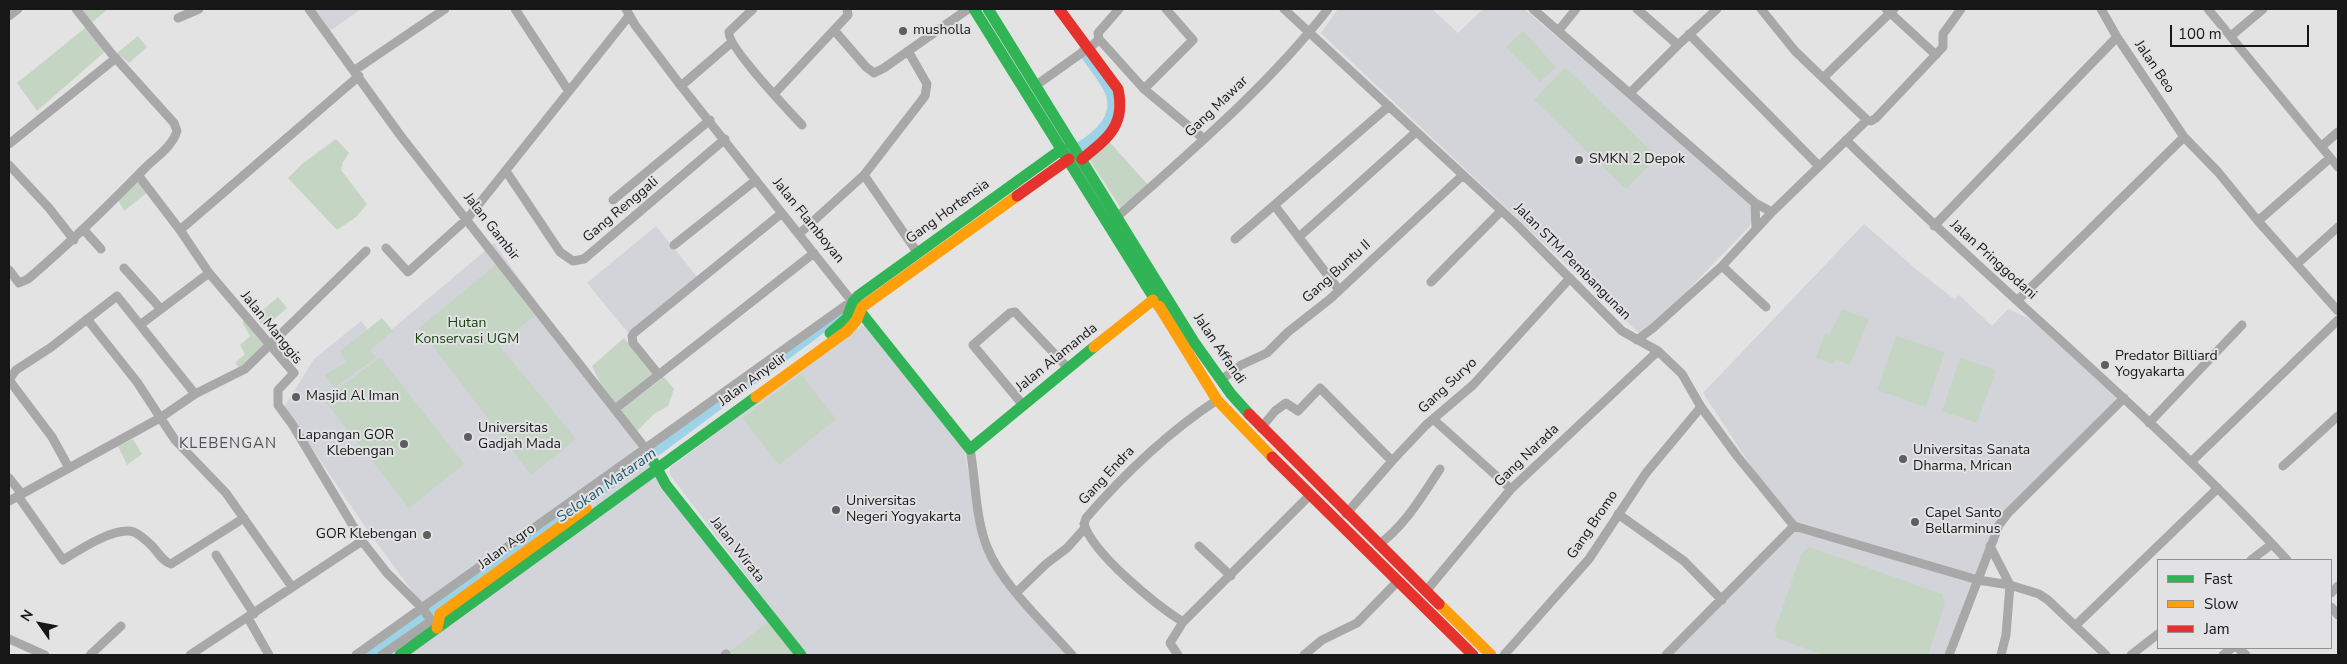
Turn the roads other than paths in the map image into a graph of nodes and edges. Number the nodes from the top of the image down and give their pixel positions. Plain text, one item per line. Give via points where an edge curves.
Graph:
1 (18, 9) edge
2 (76, 9) edge
3 (199, 9) edge
4 (309, 9) edge
5 (445, 9) edge
6 (515, 9) edge
7 (753, 9) edge
8 (847, 9) edge
9 (968, 9) edge
10 (974, 9) edge
11 (988, 9) edge
12 (1059, 9) edge
13 (1119, 9) edge
14 (1166, 9) edge
15 (1284, 9) edge
16 (1328, 9) edge
17 (1533, 9) edge
18 (1576, 9) edge
19 (1637, 9) edge
20 (1717, 9) edge
21 (1761, 9) edge
22 (1961, 9) edge
23 (2101, 9) edge
24 (2208, 9) edge
25 (2263, 9) edge
26 (1890, 10) edge
27 (627, 12) edge
28 (9, 16) edge
29 (178, 18) dead end
30 (834, 30) junction
31 (1559, 30) junction
32 (1309, 33) junction
33 (1689, 34) junction
34 (2231, 36) junction
35 (2117, 37) junction
36 (1099, 39) junction
37 (732, 42) junction
38 (1678, 45) junction
39 (908, 51) junction
40 (1085, 51) junction
41 (1936, 55) junction
42 (116, 58) junction
43 (357, 73) junction
44 (1823, 78) junction
45 (681, 86) junction
46 (1035, 86) junction
47 (1144, 89) junction
48 (568, 90) junction
49 (1631, 92) junction
50 (774, 94) junction
51 (1388, 106) junction
52 (710, 120) junction
53 (1867, 120) junction
54 (802, 125) dead end
55 (1416, 132) junction
56 (2338, 132) edge
57 (2184, 137) junction
58 (725, 139) junction
59 (1204, 139) junction
60 (1846, 140) junction
61 (9, 144) edge
62 (1067, 145) junction
63 (2322, 146) junction
64 (1077, 157) junction
65 (2330, 158) junction
66 (9, 165) edge
67 (1819, 166) junction
68 (2338, 167) edge
69 (506, 172) junction
70 (138, 175) junction
71 (864, 175) junction
72 (1463, 175) junction
73 (756, 180) junction
74 (614, 200) dead end
75 (1756, 203) junction
76 (1275, 206) junction
77 (1501, 211) junction
78 (1772, 212) junction
79 (782, 213) junction
80 (1117, 217) junction
81 (468, 219) junction
82 (2258, 221) junction
83 (1934, 226) junction
84 (2338, 227) edge
85 (1756, 229) junction
86 (84, 230) junction
87 (180, 230) junction
88 (799, 234) junction
89 (1299, 237) junction
90 (74, 240) junction
91 (1235, 240) dead end
92 (674, 245) dead end
93 (386, 248) dead end
94 (101, 249) dead end
95 (366, 251) dead end
96 (814, 252) junction
97 (917, 252) junction
98 (2297, 264) junction
99 (1722, 266) junction
100 (124, 268) dead end
101 (9, 270) edge
102 (209, 273) junction
103 (1570, 278) junction
104 (1431, 282) dead end
105 (1338, 290) junction
106 (1164, 293) junction
107 (1153, 300) junction
108 (2018, 300) junction
109 (855, 304) junction
110 (1766, 307) dead end
111 (2337, 308) edge
112 (161, 309) junction
113 (87, 319) junction
114 (2338, 320) edge
115 (140, 325) junction
116 (2242, 325) dead end
117 (1653, 328) junction
118 (1637, 340) junction
119 (269, 344) junction
120 (1648, 344) junction
121 (1658, 351) junction
122 (1068, 368) junction
123 (659, 375) junction
124 (1222, 380) junction
125 (195, 394) junction
126 (2124, 398) junction
127 (1217, 400) junction
128 (1023, 405) junction
129 (1701, 407) junction
130 (615, 409) junction
131 (2338, 416) edge
132 (160, 418) junction
133 (1433, 420) junction
134 (2149, 423) junction
135 (1258, 425) junction
136 (1248, 432) junction
137 (970, 449) junction
138 (651, 457) junction
139 (1392, 461) junction
140 (2192, 461) junction
141 (2283, 466) dead end
142 (69, 468) junction
143 (1440, 470) dead end
144 (9, 478) edge
145 (2218, 488) junction
146 (1511, 489) junction
147 (20, 495) junction
148 (1309, 496) junction
149 (9, 501) edge
150 (1346, 514) junction
151 (1618, 514) junction
152 (244, 518) junction
153 (1794, 526) junction
154 (1085, 528) junction
155 (362, 541) junction
156 (2272, 544) junction
157 (1378, 545) junction
158 (1199, 546) dead end
159 (1990, 546) junction
160 (216, 555) dead end
161 (2252, 559) edge
162 (2286, 559) edge
163 (1231, 576) junction
164 (1978, 580) junction
165 (1397, 582) junction
166 (2010, 585) junction
167 (292, 587) junction
168 (1426, 591) junction
169 (1017, 592) junction
170 (1722, 600) junction
171 (423, 609) junction
172 (251, 616) junction
173 (1183, 622) junction
174 (432, 623) junction
175 (122, 626) dead end
176 (2074, 626) junction
177 (2157, 635) edge
178 (9, 639) edge
179 (45, 655) edge
180 (90, 655) edge
181 (190, 655) edge
182 (269, 655) edge
183 (356, 655) edge
184 (382, 655) edge
185 (400, 655) edge
186 (801, 655) edge
187 (1072, 655) edge
188 (1178, 655) edge
189 (1304, 655) edge
190 (1473, 655) edge
191 (1491, 655) edge
192 (1504, 655) edge
193 (1666, 655) edge
194 (1950, 655) edge
195 (2001, 655) edge
196 (2106, 655) edge
197 (2132, 655) edge

1 - 28 street
2 - 42 street
3 - 29 street
4 - 43 street, Jalan Gambir
5 - 43 street
6 - 48 street
7 - 37 street via 729,32
8 - 30 street via 848,15
9 - 39 street
10 - 62 main road, Jalan Affandi
11 - 46 main road, Jalan Affandi
12 - 40 main road, Gang Hortensia
13 - 36 street via 1098,33
14 - 47 street via 1193,40
15 - 32 street, Jalan STM Pembangunan
16 - 32 street, Gang Mawar
17 - 31 street
18 - 31 street
19 - 38 street
20 - 33 street
21 - 44 street via 1795,51
22 - 41 street via 1944,32 1944,44
23 - 35 street
24 - 34 street
25 - 34 street
26 - 41 street
26 - 44 street
27 - 45 street, Jalan Flamboyan
27 - 48 street
30 - 39 street via 874,73
30 - 50 street
31 - 49 street
32 - 51 street, Jalan STM Pembangunan
32 - 59 street, Gang Mawar
33 - 38 street
33 - 67 street
34 - 63 street
35 - 57 street, Jalan Beo
35 - 83 street, Jalan Beo
36 - 40 street
36 - 47 street
37 - 45 street
37 - 50 street
38 - 49 street
39 - 71 street via 927,84 925,96
40 - 46 street
40 - 64 main road, Gang Hortensia via 1118,89 1122,110 1111,132
41 - 53 street via 1876,118
42 - 61 street
42 - 70 street via 177,127 176,137
43 - 81 street, Jalan Gambir via 400,134
43 - 87 street
44 - 53 street
45 - 52 street, Jalan Flamboyan
46 - 62 main road, Jalan Affandi
47 - 59 street
48 - 69 street
49 - 75 street
50 - 54 street
51 - 55 street, Jalan STM Pembangunan
51 - 76 street
52 - 58 street, Jalan Flamboyan
52 - 74 street
53 - 60 street
55 - 72 street, Jalan STM Pembangunan
55 - 89 street
56 - 63 street
57 - 82 street, Jalan Beo
57 - 108 street
58 - 69 street, Gang Renggali via 607,242 579,262 560,252
58 - 73 street, Jalan Flamboyan
59 - 80 street, Gang Mawar
60 - 67 street
60 - 83 street, Jalan Pringgodani
62 - 64 main road, Jalan Affandi
62 - 97 main road, Gang Hortensia
63 - 65 street
64 - 80 main road, Jalan Affandi
64 - 107 main road, Jalan Affandi
64 - 109 main road, Gang Hortensia
65 - 68 street
65 - 82 street
66 - 90 street
67 - 78 street
69 - 81 street
70 - 86 street
70 - 87 street, Jalan Manggis
71 - 88 street
71 - 97 street
72 - 77 street, Jalan STM Pembangunan
72 - 105 street, Gang Buntu II
73 - 79 street, Jalan Flamboyan
73 - 92 street
75 - 78 street
75 - 85 street
76 - 89 street
76 - 91 street
77 - 103 street, Jalan STM Pembangunan
77 - 104 street
78 - 85 street
79 - 88 street, Jalan Flamboyan
79 - 123 street via 634,333 634,343
80 - 106 main road, Jalan Affandi
81 - 93 street via 408,272
81 - 130 street, Jalan Gambir
82 - 98 street, Jalan Beo
83 - 108 street, Jalan Pringgodani
84 - 98 street
85 - 99 street
86 - 90 street
86 - 94 street
87 - 102 street, Jalan Manggis
88 - 96 street, Jalan Flamboyan
89 - 105 street
90 - 101 street via 22,283
95 - 119 street
96 - 109 street, Jalan Flamboyan
96 - 123 street
97 - 109 main road, Gang Hortensia
98 - 111 street, Jalan Beo
99 - 110 street
99 - 117 street
100 - 112 street
102 - 112 street
102 - 119 street, Jalan Manggis
103 - 118 street, Jalan STM Pembangunan via 1622,331
103 - 133 street, Gang Suryo via 1473,385
105 - 124 street, Gang Buntu II via 1267,352 1241,365
106 - 107 street, Jalan Alamanda
106 - 124 main road, Jalan Affandi
107 - 122 main road, Jalan Alamanda
107 - 127 main road, Jalan Affandi
108 - 126 street, Jalan Pringgodani
109 - 137 main road, Jalan Flamboyan
109 - 138 street
109 - 138 main road, Jalan Anyelir via 856,321 848,331
112 - 115 street
113 - 115 street via 117,296
113 - 132 street via 137,382
113 - 142 street via 16,370 10,380 52,437
114 - 140 street
115 - 125 street
116 - 134 street
117 - 118 street
117 - 120 street
118 - 120 street, Jalan STM Pembangunan
119 - 125 street via 245,369
119 - 155 street, Jalan Manggis via 294,373 278,390 278,405
120 - 121 street, Jalan STM Pembangunan
121 - 129 street, Jalan STM Pembangunan via 1682,374
121 - 146 street, Gang Narada
122 - 128 main road, Jalan Alamanda
122 - 128 street via 1015,312 1010,313 973,344
123 - 130 street
124 - 135 main road, Jalan Affandi
125 - 132 street
126 - 134 street, Jalan Pringgodani
126 - 159 street via 2008,513
127 - 136 main road, Jalan Affandi
127 - 154 street, Gang Endra via 1173,432 1129,471 1086,518
128 - 137 main road, Jalan Alamanda
129 - 151 street, Gang Bromo via 1646,473
129 - 153 street, Jalan STM Pembangunan
130 - 138 street, Jalan Gambir
131 - 141 street
132 - 142 street
132 - 152 street
133 - 139 street, Gang Suryo
133 - 146 street
134 - 140 street, Jalan Pringgodani
135 - 136 main road
135 - 139 street via 1286,403 1298,411 1320,388
135 - 150 main road, Jalan Affandi
136 - 148 main road, Jalan Affandi
137 - 169 street via 987,548
138 - 171 street
138 - 174 main road, Jalan Agro
138 - 186 main road, Jalan Wirata via 666,485
139 - 150 street, Gang Suryo
140 - 145 street, Jalan Pringgodani
142 - 147 street
143 - 157 street via 1400,526
144 - 147 street
145 - 156 street, Jalan Pringgodani
145 - 176 street
146 - 168 street, Gang Narada
147 - 149 street
147 - 152 street via 63,560 92,542 126,531 135,532 172,564
148 - 163 street
148 - 165 main road, Jalan Affandi
150 - 157 main road, Jalan Affandi
151 - 170 street via 1684,560
151 - 192 street, Gang Bromo via 1589,558
152 - 167 street
153 - 164 street
153 - 170 street
154 - 169 street
154 - 173 street, Gang Endra via 1134,584
155 - 167 street
155 - 171 street, Jalan Manggis via 387,573
156 - 161 street
156 - 162 street, Jalan Pringgodani
157 - 168 main road, Jalan Affandi
158 - 163 street
159 - 164 street
159 - 166 street
160 - 172 street
163 - 173 street
164 - 166 street
164 - 194 street
165 - 189 street via 1357,623 1322,640
165 - 190 main road, Jalan Affandi
166 - 176 street via 2044,597
166 - 195 street
167 - 172 street
168 - 191 main road, Jalan Affandi
169 - 187 street
170 - 193 street
171 - 174 street, Jalan Manggis
171 - 183 street
172 - 181 street
172 - 182 street
173 - 188 street via 1171,639 1172,648
174 - 184 street
174 - 185 main road, Jalan Agro
175 - 180 street
176 - 196 street
177 - 197 street
178 - 179 street

